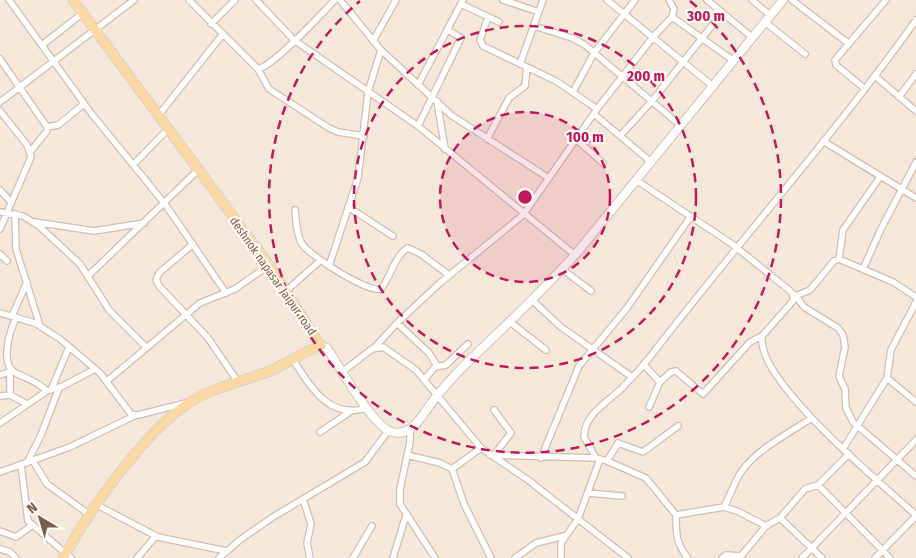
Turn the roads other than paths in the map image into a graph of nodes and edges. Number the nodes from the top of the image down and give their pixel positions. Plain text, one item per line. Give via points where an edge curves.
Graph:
1 (9, 0) edge
2 (73, 0) edge
3 (133, 0) edge
4 (189, 0) edge
5 (236, 0) edge
6 (256, 0) edge
7 (335, 0) edge
8 (340, 0) edge
9 (396, 0) edge
10 (503, 0) edge
11 (543, 0) edge
12 (607, 0) edge
13 (635, 0) edge
14 (669, 0) edge
15 (706, 0) edge
16 (752, 0) edge
17 (783, 0) edge
18 (792, 0) edge
19 (886, 0) edge
20 (462, 2) edge
21 (83, 12) junction
22 (539, 12) junction
23 (722, 13) junction
24 (624, 14) junction
25 (771, 16) junction
26 (488, 17) junction
27 (672, 17) junction
28 (916, 20) edge
29 (499, 22) dead end
30 (765, 22) junction
31 (211, 24) junction
32 (534, 26) junction
33 (95, 30) junction
34 (448, 30) junction
35 (222, 35) junction
36 (653, 37) junction
37 (701, 38) junction
38 (752, 38) junction
39 (294, 40) junction
40 (372, 41) junction
41 (848, 43) junction
42 (42, 44) junction
43 (381, 50) junction
44 (594, 53) junction
45 (805, 54) dead end
46 (0, 58) edge
47 (53, 61) junction
48 (734, 61) junction
49 (683, 62) junction
50 (520, 64) junction
51 (527, 67) junction
52 (258, 69) junction
53 (916, 74) edge
54 (623, 76) junction
55 (875, 76) junction
56 (418, 85) junction
57 (20, 86) junction
58 (714, 86) junction
59 (864, 88) junction
60 (368, 92) junction
61 (573, 92) junction
62 (432, 96) junction
63 (899, 97) junction
64 (437, 101) junction
65 (652, 101) junction
66 (0, 102) edge
67 (84, 104) junction
68 (0, 111) edge
69 (596, 111) junction
70 (916, 111) edge
71 (158, 116) junction
72 (418, 126) junction
73 (681, 126) junction
74 (47, 127) junction
75 (168, 129) junction
76 (364, 136) junction
77 (620, 136) junction
78 (487, 139) junction
79 (577, 140) junction
80 (823, 142) junction
81 (445, 149) junction
82 (30, 152) junction
83 (651, 162) junction
84 (916, 162) edge
85 (134, 164) junction
86 (603, 164) dead end
87 (198, 170) junction
88 (880, 177) junction
89 (547, 178) junction
90 (636, 180) junction
91 (0, 190) edge
92 (901, 190) junction
93 (916, 198) edge
94 (11, 202) junction
95 (165, 204) junction
96 (348, 208) junction
97 (295, 210) dead end
98 (0, 212) edge
99 (8, 213) junction
100 (15, 214) junction
101 (523, 214) junction
102 (690, 216) junction
103 (35, 222) junction
104 (144, 223) junction
105 (0, 229) edge
106 (393, 236) dead end
107 (194, 244) junction
108 (736, 247) junction
109 (0, 254) edge
110 (575, 255) junction
111 (839, 259) junction
112 (322, 260) junction
113 (8, 261) dead end
114 (269, 265) junction
115 (329, 266) junction
116 (562, 269) junction
117 (863, 270) junction
118 (449, 275) junction
119 (88, 276) junction
120 (26, 282) junction
121 (286, 291) junction
122 (591, 291) dead end
123 (226, 293) junction
124 (795, 297) junction
125 (916, 297) edge
126 (532, 300) junction
127 (916, 302) edge
128 (0, 312) edge
129 (186, 313) junction
130 (14, 317) junction
131 (510, 322) junction
132 (397, 323) junction
133 (40, 326) junction
134 (762, 336) junction
135 (468, 344) dead end
136 (321, 346) junction
137 (69, 347) junction
138 (146, 347) junction
139 (375, 347) junction
140 (593, 348) junction
141 (546, 350) dead end
142 (293, 360) junction
143 (644, 365) junction
144 (437, 366) junction
145 (95, 369) junction
146 (9, 370) junction
147 (342, 372) junction
148 (0, 375) edge
149 (632, 377) junction
150 (887, 378) junction
151 (424, 380) junction
152 (107, 381) junction
153 (238, 382) junction
154 (660, 382) junction
155 (59, 388) junction
156 (49, 390) junction
157 (10, 395) junction
158 (435, 395) junction
159 (0, 396) edge
160 (916, 402) edge
161 (189, 403) junction
162 (27, 404) junction
163 (649, 407) dead end
164 (367, 408) junction
165 (494, 410) dead end
166 (350, 412) junction
167 (134, 416) junction
168 (812, 418) junction
169 (0, 423) edge
170 (678, 426) dead end
171 (856, 426) junction
172 (410, 430) junction
173 (388, 431) junction
174 (320, 432) dead end
175 (916, 440) edge
176 (481, 448) junction
177 (843, 449) junction
178 (849, 454) junction
179 (407, 455) junction
180 (492, 455) junction
181 (541, 458) junction
182 (598, 458) junction
183 (897, 460) junction
184 (607, 461) junction
185 (27, 463) junction
186 (0, 467) edge
187 (452, 469) junction
188 (7, 470) junction
189 (0, 472) edge
190 (916, 476) edge
191 (877, 480) junction
192 (818, 485) junction
193 (588, 493) junction
194 (622, 496) dead end
195 (303, 499) junction
196 (97, 505) junction
197 (724, 507) junction
198 (90, 514) junction
199 (844, 514) junction
200 (406, 515) junction
201 (676, 515) junction
202 (916, 516) edge
203 (780, 518) junction
204 (578, 519) junction
205 (31, 526) junction
206 (372, 526) dead end
207 (766, 526) junction
208 (0, 531) edge
209 (156, 536) junction
210 (564, 536) junction
211 (812, 548) junction
212 (0, 549) edge
213 (226, 551) junction
214 (882, 551) junction
215 (66, 557) edge
216 (16, 558) edge
217 (137, 558) edge
218 (220, 558) edge
219 (310, 558) edge
220 (353, 558) edge
221 (393, 558) edge
222 (435, 558) edge
223 (491, 558) edge
224 (515, 558) edge
225 (561, 558) edge
226 (628, 558) edge
227 (688, 558) edge
228 (722, 558) edge
229 (802, 558) edge
230 (822, 558) edge
231 (875, 558) edge
232 (890, 558) edge

1 - 42 street
2 - 21 main road, deshnok napasar Jaipur road
3 - 33 street
4 - 31 street
5 - 31 street
6 - 39 street
7 - 39 street
8 - 40 street
9 - 40 street
10 - 22 street
11 - 22 street
12 - 24 street
13 - 24 street
14 - 27 street via 674,9
15 - 23 street
16 - 25 street
17 - 25 main road
18 - 41 street
19 - 41 street
20 - 26 street
20 - 34 street
21 - 33 main road, deshnok napasar Jaipur road
21 - 42 street
22 - 32 street
23 - 37 street
23 - 38 street
24 - 36 street
24 - 44 street
25 - 30 main road
26 - 29 street
26 - 50 street via 480,43
27 - 36 street
27 - 37 street
28 - 55 street
30 - 38 main road
30 - 45 street
31 - 35 street
32 - 44 street via 579,41
32 - 50 street
33 - 47 street
33 - 71 main road, deshnok napasar Jaipur road
34 - 56 street
34 - 62 street via 461,38
35 - 52 street
35 - 71 street
36 - 49 street
36 - 54 street
37 - 48 street
37 - 49 street
38 - 48 main road
39 - 52 street
39 - 60 street
40 - 43 street
41 - 59 street via 835,63
42 - 47 street
43 - 56 street
43 - 60 street
44 - 54 street
44 - 61 street
46 - 57 street
47 - 57 street
47 - 67 street
48 - 58 main road
49 - 58 street
49 - 65 street
50 - 51 street
51 - 61 street
51 - 78 street via 525,86 509,98
52 - 76 street via 269,89 328,128
53 - 63 street
54 - 65 street
54 - 69 street
55 - 59 street
55 - 63 street
56 - 62 street
57 - 66 street
57 - 74 street
58 - 73 main road
59 - 80 street
60 - 72 street
60 - 76 street
61 - 69 street
62 - 64 street
62 - 72 street
63 - 70 street
64 - 78 street via 462,124
64 - 81 street
65 - 73 street
65 - 77 street
67 - 74 street via 58,125
67 - 85 street
68 - 82 street
69 - 77 street
69 - 79 street
71 - 75 main road, deshnok napasar Jaipur road
72 - 81 street
73 - 83 main road
74 - 82 street
75 - 85 street
75 - 87 main road, deshnok napasar Jaipur road
76 - 96 street via 358,178
77 - 83 street
78 - 89 street
79 - 86 street
79 - 89 street
80 - 88 street
80 - 108 street
81 - 101 street
82 - 94 street via 29,162
83 - 90 main road
84 - 92 street
85 - 95 street
87 - 95 street
87 - 114 main road, deshnok napasar Jaipur road
88 - 92 street
88 - 111 street via 843,230
89 - 101 street
90 - 102 street
90 - 110 main road
91 - 94 street
92 - 93 street
92 - 117 street
94 - 99 street
95 - 104 street
95 - 107 street
96 - 106 street
96 - 115 street
97 - 112 street via 302,243
98 - 99 street
99 - 100 street
99 - 105 street
100 - 103 street
100 - 120 street via 16,249
101 - 110 street
101 - 118 street
102 - 108 street
102 - 140 street via 627,308
103 - 104 street via 94,231
103 - 119 street via 80,264
104 - 119 street
107 - 123 street
107 - 129 street via 159,273 156,280
108 - 124 street
108 - 143 street
109 - 113 street
110 - 116 main road
111 - 117 street
111 - 124 street via 810,290
112 - 115 street
112 - 121 street
114 - 121 main road, deshnok napasar Jaipur road
114 - 123 street
115 - 118 street via 375,290 385,284 399,256 408,248
116 - 122 street
116 - 126 main road
117 - 125 street via 893,282
118 - 132 street
119 - 138 street via 109,310
120 - 130 street
120 - 133 street
121 - 136 main road, deshnok napasar Jaipur road
123 - 129 street via 206,299
124 - 134 street
124 - 171 street via 844,335 839,376 845,389 846,408
126 - 131 main road
126 - 140 street via 561,327
127 - 150 street via 891,350
128 - 130 street
129 - 138 street
129 - 153 street via 213,344
130 - 133 street
130 - 146 street via 5,357
131 - 141 street
131 - 158 main road
132 - 139 street
132 - 144 street via 429,353
133 - 137 street
134 - 154 street via 750,342 703,394 676,372 671,372
134 - 168 street via 769,367
135 - 144 street via 446,364
136 - 142 main road, deshnok napasar Jaipur road
136 - 147 main road via 327,348
137 - 145 street
137 - 156 street
138 - 152 street
139 - 147 street
139 - 151 street via 383,347 416,370
140 - 149 street
140 - 181 street via 573,377
142 - 153 main road, deshnok napasar Jaipur road
142 - 166 street via 318,397
143 - 149 street
143 - 154 street
144 - 151 street
145 - 152 street
145 - 155 street
146 - 148 street
146 - 156 street
146 - 157 street
147 - 164 main road
149 - 182 street via 594,412 587,423 584,437
150 - 160 street
150 - 171 street
151 - 158 street
152 - 167 street
153 - 161 main road, deshnok napasar Jaipur road
154 - 163 street
155 - 156 street
155 - 185 street
156 - 162 street
157 - 159 street
157 - 162 street
158 - 172 main road
158 - 176 street
161 - 167 street
161 - 196 main road, deshnok napasar Jaipur road via 158,429
162 - 169 street
164 - 166 street
164 - 173 main road
165 - 180 street via 510,433
166 - 174 street
167 - 185 street via 70,447
168 - 177 street
168 - 197 street via 748,464 738,476
170 - 184 street via 643,452 618,443
171 - 177 street
171 - 183 street
172 - 173 main road via 400,433
172 - 179 street
173 - 195 street via 365,462
175 - 183 street
176 - 180 street
176 - 187 street
177 - 178 street
178 - 191 street
178 - 192 street
179 - 187 street
179 - 200 street via 400,489 400,504
180 - 181 street
180 - 204 street
181 - 182 street
182 - 184 street
182 - 193 street
183 - 190 street
183 - 191 street
184 - 201 street via 646,478
185 - 188 street
185 - 198 street via 47,484
185 - 205 street via 26,516
186 - 188 street
187 - 223 street via 464,504
188 - 189 street
191 - 199 street
191 - 202 street
192 - 199 street
192 - 203 street via 805,489
193 - 194 street
193 - 204 street
195 - 213 street
195 - 219 street via 311,524 307,543
196 - 198 main road, deshnok napasar Jaipur road
196 - 209 street
197 - 201 street
197 - 207 street
198 - 215 main road, deshnok napasar Jaipur road
199 - 211 street
199 - 214 street
200 - 221 street
200 - 222 street
201 - 227 street via 676,535
202 - 214 street
203 - 207 street
203 - 211 street
204 - 210 street
204 - 226 street
205 - 208 street via 16,537
205 - 215 street
206 - 220 street
207 - 228 street via 741,556 726,555
209 - 213 street
209 - 217 street
210 - 224 street via 536,543
210 - 225 street via 559,547
211 - 229 street
211 - 230 street
212 - 216 street
213 - 218 street
214 - 231 street
214 - 232 street

